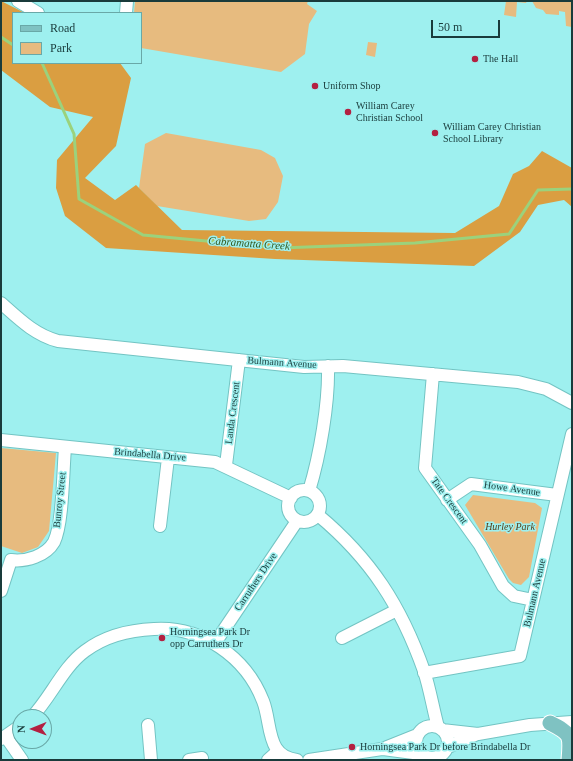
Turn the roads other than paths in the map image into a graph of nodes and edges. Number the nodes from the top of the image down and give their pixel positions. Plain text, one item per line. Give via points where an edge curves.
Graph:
1 (18, 1) edge
2 (127, 1) edge
3 (36, 12) edge
4 (126, 12) edge
5 (2, 305) edge
6 (239, 360) junction
7 (328, 366) junction
8 (433, 374) junction
9 (572, 403) edge
10 (572, 434) edge
11 (1, 440) edge
12 (65, 448) junction
13 (168, 458) junction
14 (226, 465) junction
15 (309, 491) junction
16 (557, 496) junction
17 (291, 498) junction
18 (447, 500) junction
19 (318, 515) junction
20 (297, 521) junction
21 (160, 526) dead end
22 (6, 558) edge
23 (1, 591) edge
24 (533, 600) junction
25 (397, 610) junction
26 (342, 638) dead end
27 (215, 643) junction
28 (424, 673) junction
29 (428, 693) junction
30 (38, 709) edge
31 (572, 722) edge
32 (550, 723) junction
33 (148, 726) dead end
34 (440, 728) junction
35 (420, 731) junction
36 (12, 732) edge
37 (478, 734) junction
38 (3, 738) edge
39 (382, 749) junction
40 (278, 751) junction
41 (441, 755) edge
42 (424, 757) edge
43 (202, 758) dead end
44 (22, 760) edge
45 (151, 760) edge
46 (189, 760) edge
47 (268, 760) edge
48 (296, 760) edge
49 (309, 760) edge
50 (569, 760) edge

1 - 3 street
2 - 4 street
5 - 6 street, Bulmann Avenue via 32,330 58,341
6 - 7 street, Bulmann Avenue via 304,367
6 - 14 street, Landa Crescent
7 - 8 street, Bulmann Avenue
7 - 15 street via 315,473
8 - 9 street, Bulmann Avenue via 532,384
8 - 18 street, Tate Crescent via 425,468
10 - 16 street, Bulmann Avenue
11 - 12 street, Brindabella Drive
12 - 13 street, Brindabella Drive
12 - 22 street, Bunroy Street via 54,542 47,550 26,560
13 - 14 street, Brindabella Drive via 201,459
13 - 21 street
14 - 17 street, Brindabella Drive
15 - 17 street via 298,492
15 - 19 street via 319,499
16 - 18 street, Howe Avenue via 471,484
16 - 24 street, Bulmann Avenue
17 - 20 street via 289,512
18 - 24 street, Tate Crescent via 480,544 503,586 514,596
19 - 20 street via 309,522
19 - 25 street via 366,561 380,579
20 - 27 street, Carruthers Drive
22 - 23 street, Bunroy Street
24 - 28 street, Bulmann Avenue via 520,656
25 - 26 street
25 - 28 street
27 - 30 street via 187,632 162,628 130,631 106,638 78,656
27 - 40 street via 245,671 258,691
28 - 29 street
29 - 34 street
29 - 35 street
31 - 32 street
32 - 37 street
32 - 50 main road via 565,731 570,739
33 - 45 street
34 - 35 street via 433,726
34 - 37 street
34 - 41 street via 447,738
35 - 39 street
35 - 42 street via 416,745
36 - 38 street
37 - 41 street
38 - 44 street
39 - 42 street
39 - 49 street
40 - 47 street
40 - 48 street via 285,757
41 - 42 street
43 - 46 street

